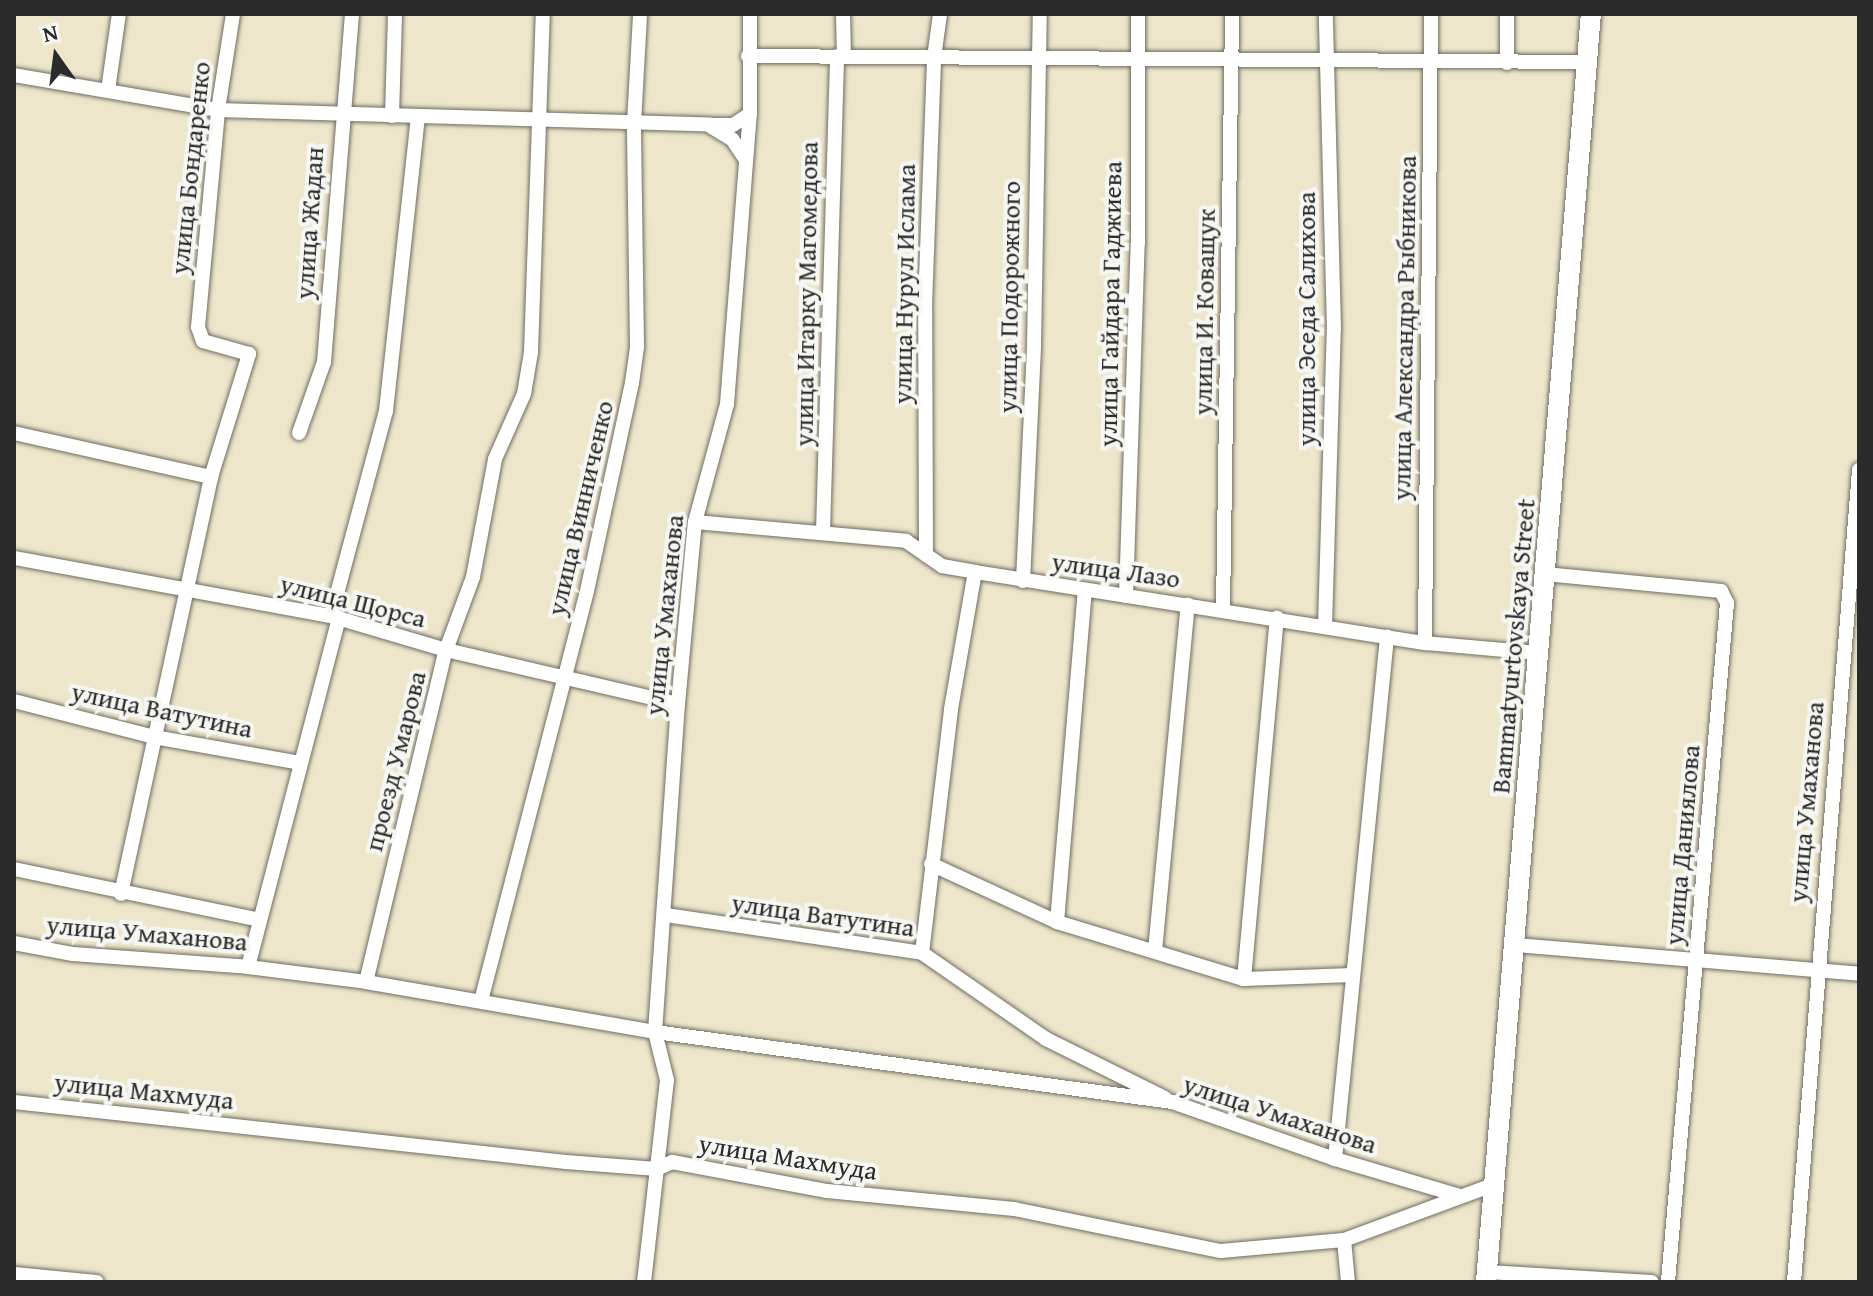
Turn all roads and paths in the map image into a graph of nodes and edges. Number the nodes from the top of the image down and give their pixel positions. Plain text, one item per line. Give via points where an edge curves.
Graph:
1 (119, 14) edge
2 (233, 14) edge
3 (352, 14) edge
4 (395, 14) edge
5 (543, 14) edge
6 (640, 14) edge
7 (750, 14) edge
8 (843, 14) edge
9 (940, 14) edge
10 (1040, 14) edge
11 (1138, 14) edge
12 (1232, 14) edge
13 (1326, 14) edge
14 (1431, 14) edge
15 (1507, 14) edge
16 (1591, 14) edge
17 (748, 56) junction
18 (840, 56) junction
19 (1325, 57) junction
20 (934, 58) junction
21 (1040, 58) junction
22 (1232, 58) junction
23 (1138, 60) junction
24 (1431, 61) junction
25 (1587, 62) junction
26 (1507, 63) junction
27 (14, 75) edge
28 (108, 90) junction
29 (218, 110) junction
30 (340, 113) junction
31 (750, 114) junction
32 (392, 116) junction
33 (418, 117) junction
34 (539, 121) junction
35 (634, 123) junction
36 (710, 125) junction
37 (747, 161) junction
38 (14, 433) edge
39 (299, 433) dead end
40 (1859, 470) edge
41 (211, 477) junction
42 (695, 522) junction
43 (823, 532) junction
44 (926, 555) junction
45 (14, 558) edge
46 (975, 572) junction
47 (1545, 574) junction
48 (1023, 581) junction
49 (186, 587) junction
50 (1085, 590) junction
51 (1126, 596) junction
52 (1188, 605) junction
53 (1223, 610) junction
54 (335, 617) junction
55 (1277, 618) junction
56 (1325, 626) junction
57 (1387, 637) junction
58 (1425, 643) junction
59 (446, 650) junction
60 (1537, 653) junction
61 (565, 677) junction
62 (14, 701) edge
63 (678, 704) junction
64 (154, 737) junction
65 (300, 763) junction
66 (931, 864) junction
67 (14, 869) edge
68 (121, 894) junction
69 (666, 915) junction
70 (260, 920) junction
71 (1057, 922) junction
72 (14, 943) edge
73 (1517, 945) junction
74 (1155, 951) junction
75 (922, 953) junction
76 (1696, 960) junction
77 (248, 967) junction
78 (1816, 970) junction
79 (1859, 974) edge
80 (1352, 975) junction
81 (1244, 979) junction
82 (366, 982) junction
83 (481, 1001) junction
84 (655, 1032) junction
85 (14, 1102) edge
86 (1172, 1102) junction
87 (1335, 1159) junction
88 (657, 1169) junction
89 (1495, 1184) junction
90 (1460, 1196) junction
91 (1344, 1240) junction
92 (14, 1274) edge
93 (1486, 1277) edge
94 (97, 1282) edge
95 (644, 1282) edge
96 (1348, 1282) edge
97 (1652, 1282) edge
98 (1668, 1282) edge
99 (1794, 1282) edge

1 - 28 street
2 - 29 street, улица Бондаренко
3 - 30 street, улица Жадан
4 - 32 street
5 - 34 street, проезд Умарова
6 - 35 street, улица Винниченко
7 - 17 street, улица Умаханова
8 - 18 street, улица Итарку Магомедова
9 - 20 street, улица Нурул Ислама
10 - 21 street, улица Подорожного
11 - 23 street, улица Гайдара Гаджиева
12 - 22 street, улица И. Коващук
13 - 19 street, улица Эседа Салихова
14 - 24 street, улица Александра Рыбникова
15 - 26 street
16 - 25 highway, Bammatyurtovskaya Street
17 - 18 street
17 - 31 street, улица Умаханова
18 - 20 street
18 - 43 street, улица Итарку Магомедова
19 - 22 street
19 - 24 street
19 - 56 street, улица Эседа Салихова via 1334,329
20 - 21 street
20 - 44 street, улица Нурул Ислама via 925,306
21 - 23 street
21 - 48 street, улица Подорожного via 1034,109 1034,346
22 - 23 street
22 - 53 street, улица И. Коващук
23 - 51 street, улица Гайдара Гаджиева via 1138,243
24 - 26 street
24 - 58 street, улица Александра Рыбникова
25 - 26 street
25 - 47 highway, Bammatyurtovskaya Street
27 - 28 street
28 - 29 street
29 - 30 street
29 - 41 street, улица Бондаренко via 198,327 203,341 249,354
30 - 32 street
30 - 39 street, улица Жадан via 324,362
31 - 36 street via 733,125
31 - 37 street, улица Умаханова
32 - 33 street
33 - 34 street
33 - 54 street via 386,411
34 - 35 street
34 - 59 street, проезд Умарова via 531,352 524,394 495,459 473,577
35 - 36 street
35 - 61 street, улица Винниченко via 637,346
36 - 37 street via 732,139
37 - 42 street, улица Умаханова via 727,404
38 - 41 street
40 - 78 street, улица Умаханова
41 - 49 street
42 - 43 street, улица Лазо
42 - 63 street, улица Умаханова
43 - 44 street, улица Лазо via 906,541
44 - 46 street, улица Лазо via 942,566
45 - 49 street, улица Щорса
46 - 48 street, улица Лазо
46 - 66 street
47 - 60 highway, Bammatyurtovskaya Street
47 - 76 street, улица Даниялова via 1721,591 1727,603
48 - 50 street, улица Лазо
49 - 54 street, улица Щорса
49 - 64 street via 172,678
50 - 51 street, улица Лазо
50 - 71 street
51 - 52 street, улица Лазо
52 - 53 street, улица Лазо
52 - 74 street
53 - 55 street, улица Лазо
54 - 59 street, улица Щорса
54 - 65 street
55 - 56 street, улица Лазо
55 - 81 street
56 - 57 street, улица Лазо
57 - 58 street, улица Лазо
57 - 80 street
58 - 60 street, улица Лазо
59 - 61 street, улица Щорса
59 - 82 street, проезд Умарова
60 - 73 highway, Bammatyurtovskaya Street
61 - 63 street, улица Щорса
61 - 83 street, улица Винниченко
62 - 64 street, улица Ватутина
63 - 69 street, улица Умаханова
64 - 65 street, улица Ватутина
64 - 68 street
65 - 70 street
66 - 71 street
66 - 75 street
67 - 68 street
68 - 70 street
69 - 75 street, улица Ватутина
69 - 84 street, улица Умаханова
70 - 77 street
71 - 74 street
72 - 77 street, улица Умаханова via 73,954
73 - 76 street
73 - 89 highway, Bammatyurtovskaya Street
74 - 81 street
75 - 86 street, улица Ватутина via 1046,1039
76 - 78 street
76 - 98 street, улица Даниялова
77 - 82 street, улица Умаханова
78 - 79 street
78 - 99 street, улица Умаханова
80 - 81 street
80 - 87 street
82 - 83 street, улица Умаханова
83 - 84 street, улица Умаханова
84 - 86 street, улица Умаханова
84 - 88 street, улица Умаханова via 667,1080
85 - 88 street, улица Махмуда
86 - 87 street, улица Умаханова
87 - 90 street, улица Умаханова
88 - 91 street, улица Махмуда via 672,1162 827,1191 1014,1209 1221,1251
88 - 95 street, улица Умаханова
89 - 90 street, улица Махмуда
89 - 93 highway, Bammatyurtovskaya Street
90 - 91 street, улица Махмуда
91 - 96 street
92 - 94 street
93 - 97 street

